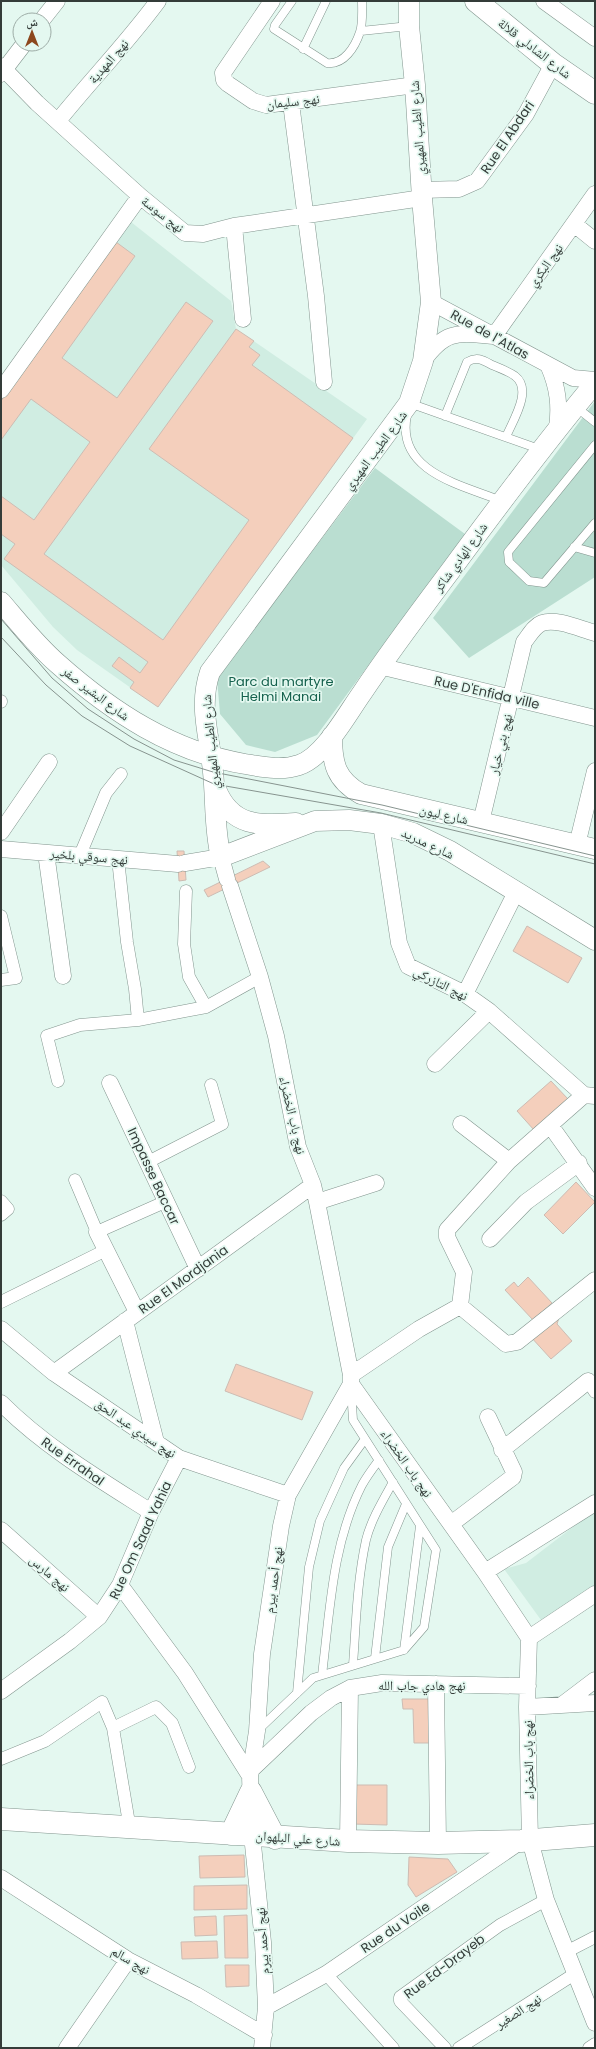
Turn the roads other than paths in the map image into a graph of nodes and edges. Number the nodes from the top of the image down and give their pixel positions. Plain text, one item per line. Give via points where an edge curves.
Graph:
1 (57, 1) edge
2 (158, 1) edge
3 (272, 1) edge
4 (292, 1) edge
5 (326, 1) edge
6 (362, 1) edge
7 (409, 1) edge
8 (476, 1) edge
9 (544, 1) edge
10 (48, 12) edge
11 (409, 26) junction
12 (361, 31) junction
13 (595, 38) edge
14 (304, 49) junction
15 (17, 52) edge
16 (553, 64) junction
17 (2, 70) edge
18 (415, 85) junction
19 (595, 94) edge
20 (291, 103) junction
21 (58, 121) junction
22 (422, 194) junction
23 (595, 194) edge
24 (140, 196) junction
25 (305, 215) junction
26 (574, 224) junction
27 (234, 226) junction
28 (595, 241) edge
29 (431, 302) junction
30 (243, 319) dead end
31 (494, 336) junction
32 (423, 361) junction
33 (549, 367) junction
34 (324, 382) dead end
35 (595, 382) edge
36 (1, 390) edge
37 (409, 403) junction
38 (575, 406) junction
39 (445, 416) junction
40 (595, 422) edge
41 (558, 428) junction
42 (506, 437) junction
43 (595, 445) edge
44 (542, 450) junction
45 (502, 500) junction
46 (595, 523) edge
47 (574, 548) junction
48 (595, 553) edge
49 (1, 602) edge
50 (595, 633) edge
51 (379, 666) junction
52 (511, 698) junction
53 (595, 718) edge
54 (332, 736) junction
55 (211, 757) junction
56 (49, 762) dead end
57 (595, 771) edge
58 (121, 774) dead end
59 (214, 784) junction
60 (315, 821) junction
61 (481, 822) junction
62 (1, 824) edge
63 (380, 824) junction
64 (1, 832) edge
65 (1, 844) edge
66 (586, 847) edge
67 (1, 849) edge
68 (46, 853) junction
69 (80, 855) junction
70 (221, 857) junction
71 (118, 859) junction
72 (186, 891) dead end
73 (516, 892) junction
74 (1, 916) edge
75 (595, 940) edge
76 (63, 976) dead end
77 (260, 977) junction
78 (1, 980) edge
79 (465, 994) junction
80 (206, 1007) junction
81 (489, 1011) junction
82 (138, 1020) junction
83 (435, 1064) dead end
84 (58, 1081) dead end
85 (110, 1083) dead end
86 (211, 1085) dead end
87 (589, 1095) edge
88 (460, 1124) dead end
89 (550, 1125) junction
90 (509, 1161) junction
91 (148, 1162) junction
92 (579, 1164) junction
93 (76, 1180) dead end
94 (376, 1183) dead end
95 (313, 1185) junction
96 (595, 1188) edge
97 (1, 1201) edge
98 (167, 1201) junction
99 (317, 1202) junction
100 (1, 1215) edge
101 (97, 1232) junction
102 (490, 1239) dead end
103 (106, 1250) junction
104 (198, 1269) junction
105 (595, 1280) edge
106 (1, 1302) edge
107 (460, 1306) junction
108 (131, 1316) junction
109 (1, 1329) edge
110 (54, 1373) junction
111 (351, 1379) junction
112 (591, 1386) edge
113 (1, 1403) edge
114 (488, 1417) dead end
115 (366, 1439) junction
116 (156, 1442) junction
117 (502, 1450) junction
118 (179, 1458) junction
119 (379, 1460) junction
120 (393, 1482) junction
121 (288, 1495) junction
122 (595, 1503) edge
123 (406, 1504) junction
124 (151, 1512) junction
125 (451, 1524) junction
126 (420, 1526) junction
127 (1, 1530) edge
128 (485, 1572) junction
129 (120, 1585) junction
130 (595, 1594) edge
131 (99, 1617) junction
132 (529, 1638) junction
133 (404, 1650) junction
134 (375, 1658) junction
135 (353, 1665) junction
136 (322, 1675) junction
137 (595, 1680) edge
138 (436, 1684) junction
139 (528, 1686) junction
140 (350, 1688) junction
141 (1, 1691) edge
142 (297, 1692) junction
143 (595, 1703) edge
144 (562, 1705) junction
145 (527, 1707) junction
146 (113, 1728) junction
147 (256, 1731) junction
148 (1, 1759) edge
149 (189, 1768) dead end
150 (251, 1779) junction
151 (1, 1819) edge
152 (130, 1829) junction
153 (231, 1834) junction
154 (252, 1835) junction
155 (595, 1835) edge
156 (274, 1838) junction
157 (348, 1841) junction
158 (526, 1841) junction
159 (438, 1843) junction
160 (1, 1878) edge
161 (546, 1900) junction
162 (595, 1937) edge
163 (566, 1952) junction
164 (128, 1960) junction
165 (576, 1973) junction
166 (326, 1974) junction
167 (266, 2007) junction
168 (595, 2023) edge
169 (263, 2042) edge
170 (595, 2044) edge
171 (67, 2048) edge
172 (393, 2048) edge
173 (445, 2048) edge
174 (459, 2048) edge
175 (589, 2048) edge

1 - 10 street
2 - 21 street, نهج المهدية
3 - 20 street, نهج سليمان via 224,70 223,76 228,84 258,105
4 - 14 lane via 274,25 274,29
5 - 14 lane
6 - 12 lane
7 - 11 street, شارع الطيب المهيري
8 - 16 main road, شارع الشادلي قلالة
9 - 13 street
11 - 12 lane
11 - 18 street, شارع الطيب المهيري
12 - 14 lane via 349,54 337,63 327,63
15 - 17 street
16 - 19 main road, شارع الشادلي قلالة
16 - 22 street, Rue El Abdari via 526,114 477,181 459,189
17 - 21 street, نهج سوسة
18 - 20 street, نهج سليمان
18 - 22 street, شارع الطيب المهيري
20 - 25 street
21 - 24 street, نهج سوسة
22 - 25 street, نهج سوسة
22 - 29 street, شارع الطيب المهيري
23 - 26 street, نهج البكري
24 - 27 street, نهج سوسة via 185,233 203,234
24 - 36 street
25 - 27 street, نهج سوسة
25 - 34 street
26 - 28 street
26 - 31 street, نهج البكري
27 - 30 street
29 - 31 street, Rue de l"Atlas
29 - 32 street, شارع الطيب المهيري
31 - 32 street via 448,336 440,341
31 - 33 street, Rue de l"Atlas
32 - 37 street, شارع الطيب المهيري
33 - 35 street, Rue de l"Atlas via 578,380
33 - 41 street via 559,396
35 - 38 street, شارع الهادي شاكر
37 - 39 lane
37 - 45 lane via 405,423 406,438 421,465 434,474
37 - 55 street, شارع الطيب المهيري via 213,666 205,686
38 - 40 lane
38 - 41 street, شارع الهادي شاكر
39 - 42 lane
39 - 42 lane via 467,362 473,358 480,359 515,376 522,385 523,394
41 - 44 street, شارع الهادي شاكر
42 - 44 lane
43 - 47 lane via 508,552 509,562 529,581 544,583
44 - 45 street, شارع الهادي شاكر
45 - 51 street, شارع الهادي شاكر
46 - 47 lane
47 - 48 lane
49 - 55 street, شارع البشير صفر via 57,664 118,712 165,740
50 - 52 street, نهج بني خيار via 554,622 535,628 524,642
51 - 52 street, Rue D'Enfida ville
51 - 54 street, شارع الهادي شاكر
52 - 53 street, Rue D'Enfida ville
52 - 61 street, نهج بني خيار
54 - 55 street, شارع البشير صفر via 310,760 299,765 275,768
54 - 61 street, شارع ليون via 332,754 340,777 349,787 361,794
55 - 59 street, شارع الطيب المهيري
56 - 64 street
57 - 66 street
58 - 69 street via 106,793
59 - 60 street via 226,809 249,822 267,824
59 - 70 street, شارع الطيب المهيري
60 - 63 street, شارع مدريد via 349,820
60 - 70 street, شارع مدريد
61 - 66 street, شارع ليون
62 - 64 street
63 - 73 street, شارع مدريد via 419,836 450,851
63 - 79 street, نهج التازركي via 404,960 408,966
64 - 65 street
67 - 68 street, نهج سوقي بلخير
68 - 69 street, نهج سوقي بلخير
68 - 76 street
69 - 71 street, نهج سوقي بلخير
70 - 71 street, نهج سوقي بلخير via 181,863
70 - 77 street, نهج باب الخضراء
71 - 82 street via 126,942
72 - 80 street via 184,944 189,977
73 - 75 street, شارع مدريد
73 - 79 street
74 - 78 street via 16,978
77 - 80 street
77 - 95 street, نهج باب الخضراء via 276,1036 298,1147
79 - 81 street, نهج التازركي
80 - 82 street
81 - 83 street
81 - 87 street, نهج التازركي
82 - 84 street via 80,1025 47,1036
85 - 91 street, Impasse Baccar
86 - 91 street via 222,1124
87 - 89 street, نهج التازركي
88 - 90 street
89 - 90 street, نهج التازركي
89 - 92 street
90 - 107 street, نهج التازركي via 447,1230 447,1237 464,1272
91 - 98 street, Impasse Baccar
92 - 96 street
92 - 102 street via 526,1202
93 - 101 street
94 - 99 street
95 - 99 street, نهج باب الخضراء
95 - 104 street, Rue El Mordjania
97 - 100 street via 8,1209
98 - 101 street
98 - 104 street, Impasse Baccar
99 - 111 street, نهج باب الخضراء
101 - 103 street
103 - 106 street
103 - 108 street
104 - 108 street, Rue El Mordjania
105 - 107 street via 512,1344 502,1342
107 - 111 street via 419,1329
108 - 110 street, Rue El Mordjania
108 - 116 street
109 - 110 street, نهج سيدي عبد الحق
110 - 116 street, نهج سيدي عبد الحق
111 - 115 lane via 353,1420
111 - 121 street, نهج أحمد بيرم
111 - 125 street, نهج باب الخضراء
112 - 117 street
113 - 124 street, Rue Errahal via 41,1439
114 - 117 street
115 - 119 lane
115 - 142 lane via 344,1468 320,1521 309,1567
116 - 118 street, نهج سيدي عبد الحق
117 - 125 street via 514,1472 512,1479
118 - 121 street, نهج سيدي عبد الحق
118 - 124 street, Rue Om Saad Yahia
119 - 120 lane
119 - 136 lane via 362,1485 345,1527 334,1571
120 - 123 lane
120 - 135 lane via 366,1539
121 - 147 street, نهج أحمد بيرم via 262,1654
122 - 128 street
123 - 126 lane
123 - 134 lane via 388,1547
124 - 129 street, Rue Om Saad Yahia
125 - 128 street, نهج باب الخضراء
126 - 133 lane
126 - 133 lane via 436,1550 424,1627
127 - 131 street, نهج مارس
128 - 132 street, نهج باب الخضراء
129 - 131 street, Rue Om Saad Yahia
129 - 150 street via 185,1673
130 - 132 street
131 - 141 street, Rue Om Saad Yahia
132 - 139 street, نهج باب الخضراء
133 - 134 lane
134 - 135 lane
135 - 136 lane
136 - 142 lane via 313,1678
137 - 144 street
138 - 139 street, نهج هادي جاب الله
138 - 140 street, نهج هادي جاب الله via 382,1683
138 - 159 street
139 - 145 street, نهج باب الخضراء
140 - 150 street, نهج هادي جاب الله via 330,1698 311,1713
140 - 157 street
142 - 147 lane
143 - 144 street
144 - 145 street
145 - 158 street, نهج باب الخضراء
146 - 148 street via 102,1702 45,1740
146 - 149 street via 156,1707 172,1723
146 - 152 street
147 - 150 street, نهج أحمد بيرم
150 - 153 main road
150 - 154 street, نهج أحمد بيرم
150 - 156 main road
151 - 152 main road, شارع علي البلهوان
152 - 153 main road, شارع علي البلهوان
153 - 154 main road, شارع علي البلهوان
154 - 156 main road, شارع علي البلهوان
154 - 167 street, نهج أحمد بيرم via 263,1942
155 - 158 main road, شارع علي البلهوان
156 - 157 main road, شارع علي البلهوان
157 - 159 main road, شارع علي البلهوان
158 - 159 main road, شارع علي البلهوان
158 - 161 street, نهج باب الخضراء
158 - 166 street, Rue du Voile
160 - 164 street, نهج سالم
161 - 163 street, نهج باب الخضراء
161 - 173 street, Rue Ed-Drayeb via 500,1925 400,1997 400,2001
162 - 163 street
163 - 165 street, نهج باب الخضراء
164 - 169 street, نهج سالم via 196,1995
164 - 171 street
165 - 168 street, نهج باب الخضراء
165 - 174 street, نهج الصغير
166 - 167 street, Rue du Voile
166 - 172 street
167 - 169 street, نهج أحمد بيرم
170 - 175 street

